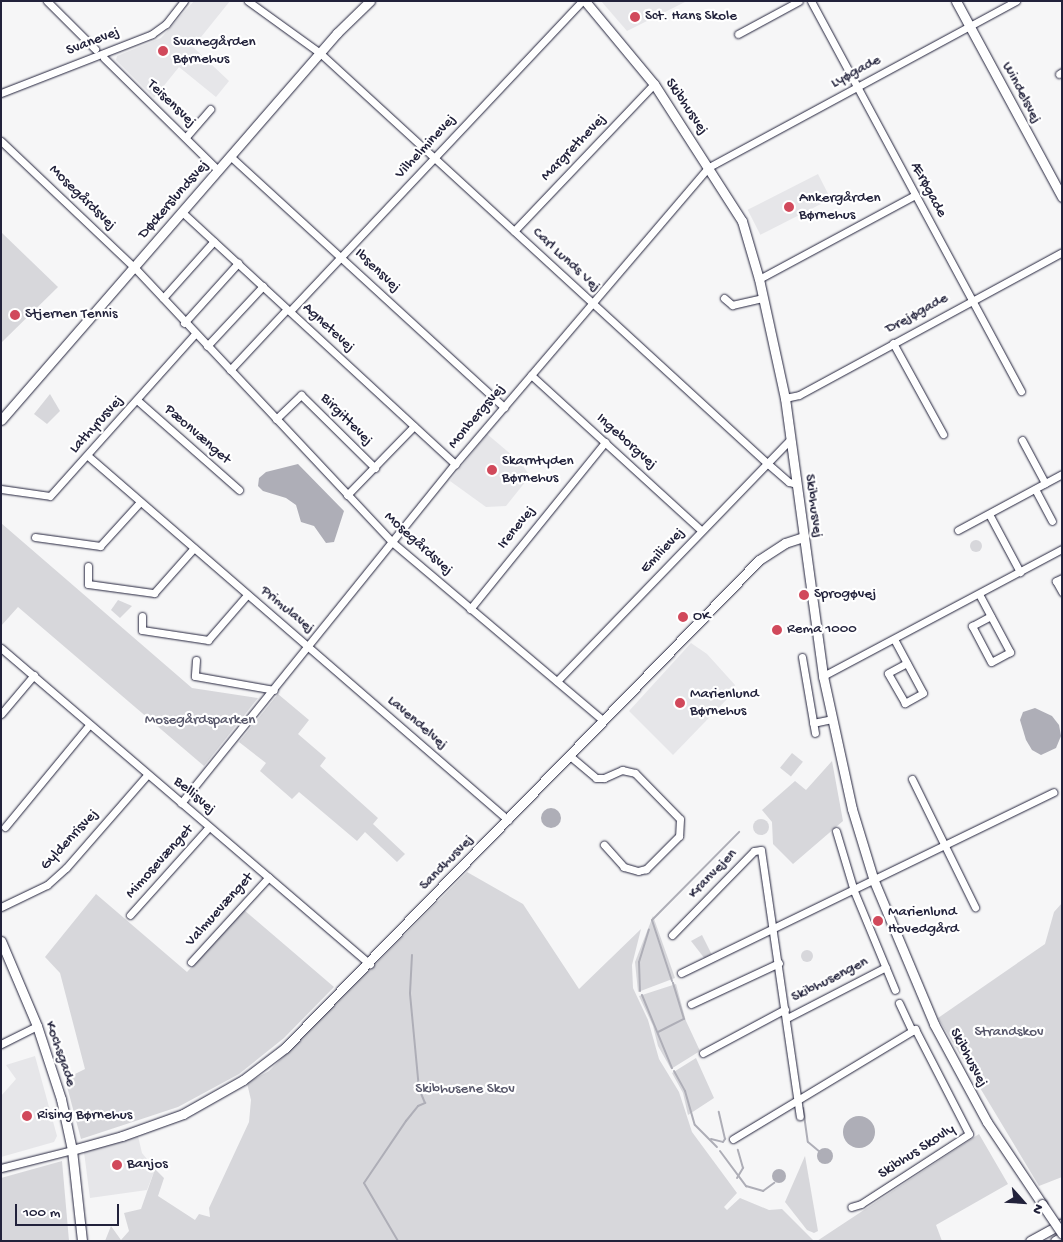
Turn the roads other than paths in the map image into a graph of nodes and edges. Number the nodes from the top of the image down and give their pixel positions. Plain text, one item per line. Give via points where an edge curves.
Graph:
1 (48, 1) edge
2 (184, 1) edge
3 (248, 1) edge
4 (370, 1) edge
5 (583, 1) edge
6 (799, 1) edge
7 (812, 1) edge
8 (956, 1) edge
9 (1016, 1) edge
10 (970, 26) junction
11 (738, 34) dead end
12 (95, 49) dead end
13 (320, 53) junction
14 (104, 58) dead end
15 (654, 84) junction
16 (857, 87) junction
17 (1, 93) edge
18 (210, 109) dead end
19 (186, 137) junction
20 (1, 140) edge
21 (230, 156) junction
22 (434, 157) junction
23 (709, 167) junction
24 (218, 170) junction
25 (915, 195) junction
26 (1062, 197) edge
27 (182, 212) junction
28 (514, 231) junction
29 (214, 241) junction
30 (1062, 252) edge
31 (341, 257) junction
32 (238, 263) junction
33 (134, 267) junction
34 (759, 279) junction
35 (263, 286) junction
36 (163, 298) junction
37 (724, 298) dead end
38 (763, 298) junction
39 (972, 300) junction
40 (592, 303) junction
41 (289, 310) junction
42 (184, 323) junction
43 (195, 334) junction
44 (893, 343) junction
45 (207, 346) junction
46 (230, 370) junction
47 (531, 375) junction
48 (1021, 391) dead end
49 (785, 398) junction
50 (137, 400) junction
51 (504, 407) junction
52 (276, 419) junction
53 (1, 420) edge
54 (414, 426) junction
55 (943, 434) dead end
56 (790, 440) junction
57 (1022, 440) dead end
58 (605, 442) junction
59 (88, 456) junction
60 (767, 463) junction
61 (455, 464) junction
62 (375, 468) junction
63 (1062, 474) edge
64 (1045, 483) junction
65 (796, 484) junction
66 (1, 489) edge
67 (1035, 489) junction
68 (239, 490) dead end
69 (347, 495) junction
70 (140, 502) junction
71 (989, 514) junction
72 (1052, 521) dead end
73 (702, 530) junction
74 (958, 530) dead end
75 (804, 536) junction
76 (35, 537) dead end
77 (392, 542) junction
78 (194, 548) junction
79 (1062, 549) edge
80 (88, 566) dead end
81 (1020, 572) junction
82 (1062, 578) edge
83 (1062, 592) edge
84 (980, 594) junction
85 (247, 595) junction
86 (470, 609) junction
87 (142, 616) dead end
88 (991, 616) junction
89 (894, 639) junction
90 (309, 646) junction
91 (1, 648) edge
92 (802, 657) dead end
93 (196, 660) dead end
94 (907, 663) junction
95 (34, 675) junction
96 (823, 676) junction
97 (557, 681) junction
98 (274, 690) junction
99 (1, 714) edge
100 (832, 719) junction
101 (604, 721) junction
102 (813, 723) junction
103 (90, 726) junction
104 (815, 733) dead end
105 (570, 756) junction
106 (147, 775) junction
107 (912, 779) dead end
108 (1053, 792) dead end
109 (182, 803) junction
110 (508, 820) junction
111 (5, 827) dead end
112 (209, 827) junction
113 (836, 831) dead end
114 (604, 845) dead end
115 (945, 846) junction
116 (269, 877) junction
117 (874, 881) junction
118 (854, 891) junction
119 (1, 907) edge
120 (975, 907) dead end
121 (130, 915) dead end
122 (774, 929) junction
123 (672, 935) dead end
124 (1, 941) edge
125 (191, 962) dead end
126 (779, 963) junction
127 (370, 964) junction
128 (886, 967) junction
129 (681, 973) dead end
130 (894, 990) dead end
131 (899, 1003) dead end
132 (691, 1004) dead end
133 (785, 1009) junction
134 (787, 1018) junction
135 (37, 1026) junction
136 (912, 1031) junction
137 (1, 1044) edge
138 (703, 1053) dead end
139 (798, 1099) junction
140 (800, 1116) dead end
141 (734, 1139) dead end
142 (72, 1150) junction
143 (1, 1168) edge
144 (851, 1207) dead end
145 (1062, 1223) edge
146 (1062, 1235) edge
147 (82, 1241) edge
148 (1030, 1241) edge
149 (1055, 1241) edge

1 - 12 street
2 - 17 street, Svanevej via 166,24 152,34
3 - 13 street, Carl Lunds Vej
4 - 13 street, Døckerslundsvej
5 - 15 street, Skibhusvej
5 - 22 street, Vilhelminevej
6 - 11 street
7 - 16 street, Ærøgade
8 - 10 street, Windelsvej
9 - 10 street, Lyøgade
10 - 16 street, Lyøgade
10 - 26 street, Windelsvej
13 - 21 street, Døckerslundsvej
13 - 22 street, Carl Lunds Vej
14 - 19 street, Teisensvej
15 - 23 street, Skibhusvej
15 - 28 street, Margrethevej
16 - 23 street, Lyøgade
16 - 25 street, Ærøgade
18 - 19 street
19 - 24 street, Teisensvej
20 - 33 street, Mosegårdsvej
21 - 24 street, Døckerslundsvej
21 - 31 street, Ibsensvej
22 - 28 street, Carl Lunds Vej
22 - 31 street, Vilhelminevej
23 - 34 street, Skibhusvej via 742,221
23 - 40 street, Monbergsvej
24 - 27 street, Døckerslundsvej
25 - 34 street
25 - 39 street, Ærøgade
27 - 29 street, Agnetevej
27 - 33 street, Døckerslundsvej
28 - 40 street, Carl Lunds Vej
29 - 32 street, Agnetevej
29 - 36 street
30 - 39 street, Drejøgade
31 - 41 street, Vilhelminevej
31 - 51 street, Ibsensvej
32 - 35 street, Agnetevej
32 - 42 street
33 - 36 street, Mosegårdsvej
33 - 53 street, Døckerslundsvej
34 - 38 street, Skibhusvej
35 - 41 street, Agnetevej
35 - 45 street
36 - 42 street, Mosegårdsvej
37 - 38 street via 732,305
38 - 49 street, Skibhusvej
39 - 44 street, Drejøgade
39 - 48 street, Ærøgade
40 - 47 street, Monbergsvej
40 - 60 street, Carl Lunds Vej
41 - 46 street
41 - 54 street, Agnetevej
42 - 43 street, Mosegårdsvej
43 - 45 street, Mosegårdsvej
43 - 50 street, Lathyrusvej
44 - 49 street, Drejøgade via 799,395
44 - 55 street
45 - 46 street, Mosegårdsvej
46 - 52 street, Mosegårdsvej
47 - 51 street, Monbergsvej
47 - 58 street, Ingeborgvej
49 - 56 street, Skibhusvej
50 - 59 street, Lathyrusvej
50 - 68 street, Pæonvænget
51 - 61 street, Monbergsvej
52 - 62 street, Birgittevej via 301,395
52 - 69 street, Mosegårdsvej
54 - 61 street, Agnetevej
54 - 62 street, Birgittevej
56 - 60 street, Emilievej
56 - 65 street, Skibhusvej
57 - 64 street
58 - 73 street, Ingeborgvej
58 - 86 street, Irenevej
59 - 66 street, Lathyrusvej via 50,496
59 - 70 street, Primulavej
60 - 65 street, Carl Lunds Vej
60 - 73 street, Emilievej
61 - 77 street, Monbergsvej
62 - 69 street, Birgittevej
63 - 64 street
64 - 67 street
65 - 75 street, Skibhusvej
67 - 71 street
67 - 72 street
69 - 77 street, Mosegårdsvej
70 - 76 street via 100,546
70 - 78 street, Primulavej
71 - 74 street
71 - 81 street
73 - 97 street, Emilievej
75 - 96 street, Skibhusvej
75 - 101 street, Sandhusvej via 785,543 758,560
77 - 86 street, Mosegårdsvej
77 - 90 street, Monbergsvej
78 - 80 street via 154,592 88,584
78 - 85 street, Primulavej
79 - 81 street
81 - 84 street
82 - 83 street via 1056,581
84 - 88 street
84 - 89 street
85 - 87 street, Primulavej via 208,640 142,630
85 - 90 street, Primulavej
86 - 97 street, Mosegårdsvej
88 - 88 street via 1010,652 991,662 972,626
89 - 94 street
89 - 96 street
90 - 98 street, Monbergsvej
90 - 110 street, Lavendelvej
91 - 95 street, Bellisvej
92 - 102 street
93 - 98 street via 195,676
94 - 94 street via 923,693 904,703 888,673
95 - 99 street
95 - 103 street, Bellisvej
96 - 100 street, Skibhusvej
97 - 101 street, Mosegårdsvej
98 - 109 street, Monbergsvej
100 - 102 street
100 - 117 street, Skibhusvej via 852,809
101 - 105 street, Sandhusvej
102 - 104 street
103 - 106 street, Bellisvej
103 - 111 street
105 - 110 street, Sandhusvej
105 - 114 street via 596,778 622,770 636,773 680,819 679,836 646,869 638,871 624,867
106 - 109 street, Bellisvej
106 - 119 street, Gyldenrisvej via 66,868 47,885
107 - 115 street
108 - 115 street
109 - 112 street, Bellisvej
110 - 127 street, Sandhusvej
112 - 116 street, Bellisvej
112 - 121 street, Mimosevænget
113 - 118 street, Skibhusengen
115 - 117 street
115 - 120 street
116 - 125 street, Valmuevænget
116 - 127 street, Bellisvej
117 - 118 street
117 - 146 street, Skibhusvej, bridge via 934,1024 987,1122
118 - 122 street
118 - 128 street, Skibhusengen
122 - 123 street, Kranvejen via 761,850 754,851
122 - 126 street, Kranvejen
122 - 129 street
124 - 135 street, Kochsgade
126 - 132 street
126 - 133 street, Kranvejen
127 - 142 street, Sandhusvej via 285,1048 242,1080 183,1114
128 - 130 street, Skibhusengen
128 - 134 street, Skibhusengen
131 - 136 street, Skibhus Skovly
133 - 134 street, Kranvejen
133 - 138 street
134 - 139 street, Kranvejen
135 - 137 street
135 - 142 street, Kochsgade via 61,1099
136 - 139 street
136 - 144 street, Skibhus Skovly via 915,1029 969,1134 861,1204
139 - 140 street, Kranvejen
139 - 141 street
142 - 143 street
142 - 147 street, Kochsgade
145 - 148 street
146 - 149 street

